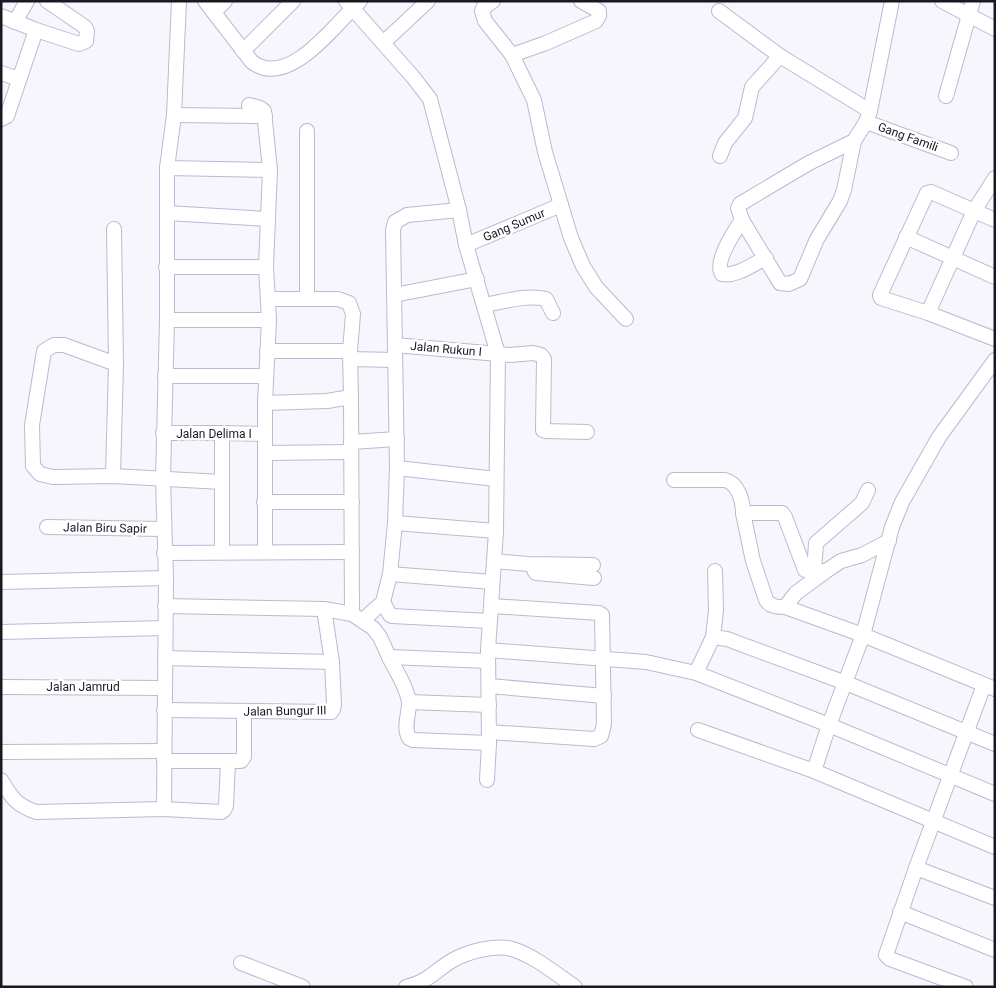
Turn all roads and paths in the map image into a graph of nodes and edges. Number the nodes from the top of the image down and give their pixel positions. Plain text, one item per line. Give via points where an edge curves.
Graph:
1 (27, 1) edge
2 (47, 1) edge
3 (180, 1) edge
4 (225, 1) edge
5 (293, 1) edge
6 (428, 1) edge
7 (493, 1) edge
8 (581, 1) edge
9 (892, 1) edge
10 (942, 1) edge
11 (973, 1) edge
12 (353, 4) edge
13 (209, 6) edge
14 (719, 11) dead end
15 (1, 16) edge
16 (969, 16) junction
17 (15, 22) junction
18 (995, 29) edge
19 (36, 30) junction
20 (383, 43) junction
21 (243, 51) junction
22 (512, 55) junction
23 (780, 56) junction
24 (1, 73) edge
25 (20, 79) junction
26 (946, 96) dead end
27 (249, 105) dead end
28 (174, 115) junction
29 (266, 116) junction
30 (868, 116) junction
31 (1, 118) edge
32 (307, 130) dead end
33 (854, 141) junction
34 (951, 153) dead end
35 (720, 156) dead end
36 (167, 168) junction
37 (270, 170) junction
38 (995, 178) edge
39 (561, 205) junction
40 (459, 210) junction
41 (974, 211) junction
42 (167, 213) junction
43 (268, 219) junction
44 (742, 220) junction
45 (995, 220) edge
46 (114, 229) dead end
47 (906, 237) junction
48 (466, 245) junction
49 (766, 258) junction
50 (952, 258) junction
51 (166, 267) junction
52 (266, 267) junction
53 (995, 277) edge
54 (477, 278) junction
55 (394, 295) junction
56 (307, 298) junction
57 (268, 299) junction
58 (484, 305) junction
59 (553, 313) dead end
60 (928, 313) junction
61 (626, 319) dead end
62 (167, 320) junction
63 (269, 320) junction
64 (995, 339) edge
65 (394, 345) junction
66 (267, 351) junction
67 (498, 354) junction
68 (350, 355) junction
69 (395, 360) junction
70 (995, 360) edge
71 (116, 364) junction
72 (165, 376) junction
73 (266, 376) junction
74 (351, 397) junction
75 (264, 403) junction
76 (222, 432) junction
77 (587, 432) dead end
78 (163, 434) junction
79 (264, 434) junction
80 (397, 439) junction
81 (351, 447) junction
82 (265, 453) junction
83 (397, 468) junction
84 (113, 476) junction
85 (163, 479) junction
86 (496, 479) junction
87 (674, 480) dead end
88 (222, 482) junction
89 (868, 490) dead end
90 (264, 502) junction
91 (352, 502) junction
92 (743, 512) junction
93 (394, 523) junction
94 (47, 528) dead end
95 (163, 529) junction
96 (496, 531) junction
97 (888, 541) junction
98 (816, 543) junction
99 (798, 551) junction
100 (222, 552) junction
101 (265, 552) junction
102 (352, 552) junction
103 (164, 553) junction
104 (494, 561) junction
105 (594, 571) dead end
106 (714, 571) dead end
107 (815, 571) junction
108 (390, 574) junction
109 (166, 578) junction
110 (1, 582) edge
111 (492, 582) junction
112 (796, 593) junction
113 (383, 602) junction
114 (165, 606) junction
115 (490, 606) junction
116 (786, 607) junction
117 (324, 608) junction
118 (390, 615) junction
119 (358, 617) junction
120 (490, 621) junction
121 (165, 628) junction
122 (1, 632) edge
123 (863, 635) junction
124 (380, 637) junction
125 (713, 637) junction
126 (488, 655) junction
127 (388, 657) junction
128 (165, 658) junction
129 (602, 658) junction
130 (332, 662) junction
131 (696, 673) junction
132 (846, 682) junction
133 (489, 686) junction
134 (1, 687) edge
135 (990, 687) edge
136 (165, 688) junction
137 (604, 696) junction
138 (409, 702) junction
139 (489, 705) junction
140 (164, 710) junction
141 (244, 712) junction
142 (829, 725) junction
143 (698, 730) dead end
144 (967, 733) junction
145 (489, 738) junction
146 (995, 744) edge
147 (1, 752) edge
148 (164, 756) junction
149 (228, 762) junction
150 (814, 771) junction
151 (951, 776) junction
152 (1, 780) edge
153 (487, 780) dead end
154 (995, 794) edge
155 (164, 810) junction
156 (934, 823) junction
157 (995, 847) edge
158 (916, 868) junction
159 (995, 898) edge
160 (900, 912) junction
161 (995, 950) edge
162 (242, 963) dead end
163 (303, 987) edge
164 (406, 987) edge
165 (575, 987) edge
166 (966, 987) edge

1 - 17 street
2 - 19 street via 85,27 86,41 79,44
3 - 28 street
4 - 13 street
5 - 21 street
6 - 20 street
7 - 22 street via 483,8 485,21
8 - 22 street via 599,11 598,19
9 - 30 street
10 - 16 street
11 - 16 street
12 - 20 street
12 - 21 street via 297,61 272,70 260,68
13 - 21 street
14 - 23 street, Gang Famili
15 - 17 street
16 - 18 street
16 - 26 street
17 - 19 street
19 - 25 street
20 - 40 street via 430,99
22 - 39 street via 534,100
23 - 30 street, Gang Famili
23 - 35 street via 752,87 745,118 725,143
24 - 25 street
25 - 31 street via 7,116
27 - 29 street via 260,108
28 - 29 street
28 - 36 street
29 - 37 street
30 - 33 street
30 - 34 street, Gang Famili
32 - 56 street
33 - 44 street via 809,163 740,204
33 - 49 street via 840,201 817,239 800,280 789,284 780,282
36 - 37 street
36 - 42 street
37 - 43 street
38 - 41 street
39 - 48 street, Gang Sumur
39 - 61 street via 584,266 596,287
40 - 48 street
40 - 55 street via 407,215 395,222
41 - 45 street
41 - 47 street via 932,192 927,193
41 - 50 street
42 - 43 street
42 - 51 street
43 - 52 street
44 - 49 street
44 - 49 street via 720,260 720,271 728,276
46 - 71 street
47 - 50 street
47 - 60 street via 880,297
48 - 54 street
50 - 53 street
50 - 60 street
51 - 52 street
51 - 62 street
52 - 57 street
54 - 55 street
54 - 58 street
55 - 65 street
56 - 57 street
56 - 68 street via 349,303 353,314
57 - 63 street
58 - 59 street via 540,298 546,300
58 - 67 street
60 - 64 street
62 - 63 street
62 - 72 street
63 - 66 street
65 - 67 street, Jalan Rukun I
65 - 69 street
66 - 68 street
66 - 73 street
67 - 77 street, Jalan Rukun I via 543,356 543,430
67 - 86 street
68 - 69 street
68 - 74 street
69 - 80 street
70 - 97 street via 938,437 902,502
71 - 84 street
71 - 84 street via 64,345 54,345 44,351 32,425 33,466 40,474 53,477
72 - 73 street
72 - 78 street
73 - 75 street
74 - 75 street
74 - 81 street
75 - 79 street
76 - 78 street, Jalan Delima I
76 - 79 street, Jalan Delima I
76 - 88 street
78 - 85 street
79 - 82 street
80 - 81 street
80 - 83 street
81 - 82 street
81 - 91 street
82 - 90 street
83 - 86 street
83 - 93 street
84 - 85 street
85 - 88 street
85 - 95 street
86 - 96 street
87 - 92 street via 729,481 740,495
88 - 100 street
89 - 98 street via 862,503
90 - 91 street
90 - 101 street
91 - 102 street
92 - 99 street via 782,513
92 - 116 street via 753,561 766,600 776,607
93 - 96 street
93 - 108 street
94 - 95 street, Jalan Biru Sapir
95 - 103 street
96 - 104 street
97 - 107 street via 862,555
97 - 123 street
98 - 99 street
98 - 107 street
99 - 107 street
100 - 101 street
100 - 103 street
101 - 102 street
102 - 119 street
103 - 109 street
104 - 105 street via 528,564 536,573
104 - 111 street
106 - 125 street via 716,610
107 - 112 street
107 - 112 street via 798,580
108 - 111 street
108 - 113 street
109 - 110 street
109 - 114 street
111 - 115 street
112 - 116 street
113 - 118 street
113 - 119 street
114 - 117 street
114 - 121 street
115 - 120 street
115 - 129 street via 599,613 602,618
116 - 123 street
117 - 119 street
117 - 130 street, Jalan Bungur III
118 - 120 street
118 - 124 street
119 - 124 street
120 - 126 street
121 - 122 street
121 - 128 street
123 - 132 street
123 - 135 street
124 - 127 street
125 - 131 street
125 - 132 street via 727,639
126 - 127 street
126 - 129 street
126 - 133 street
127 - 138 street
128 - 130 street
128 - 136 street
129 - 131 street via 646,662
129 - 137 street
130 - 141 street, Jalan Bungur III via 334,705 331,712
131 - 142 street
132 - 142 street
132 - 144 street
133 - 137 street
133 - 139 street
134 - 136 street, Jalan Jamrud
135 - 144 street
136 - 140 street
137 - 145 street via 603,734 598,738
138 - 139 street
138 - 145 street via 406,727 413,740
139 - 145 street
140 - 141 street, Jalan Bungur III
140 - 148 street
141 - 149 street via 244,757 242,761
142 - 150 street
142 - 151 street
143 - 150 street
144 - 146 street
144 - 151 street
145 - 153 street
147 - 148 street
148 - 149 street
148 - 155 street
149 - 155 street via 224,810
150 - 156 street
151 - 154 street
151 - 156 street
152 - 155 street via 12,799 36,812
156 - 157 street
156 - 158 street
158 - 159 street
158 - 160 street
160 - 161 street
160 - 166 street via 886,955 888,958
162 - 163 street
164 - 165 street via 429,978 451,961 488,948 511,948

